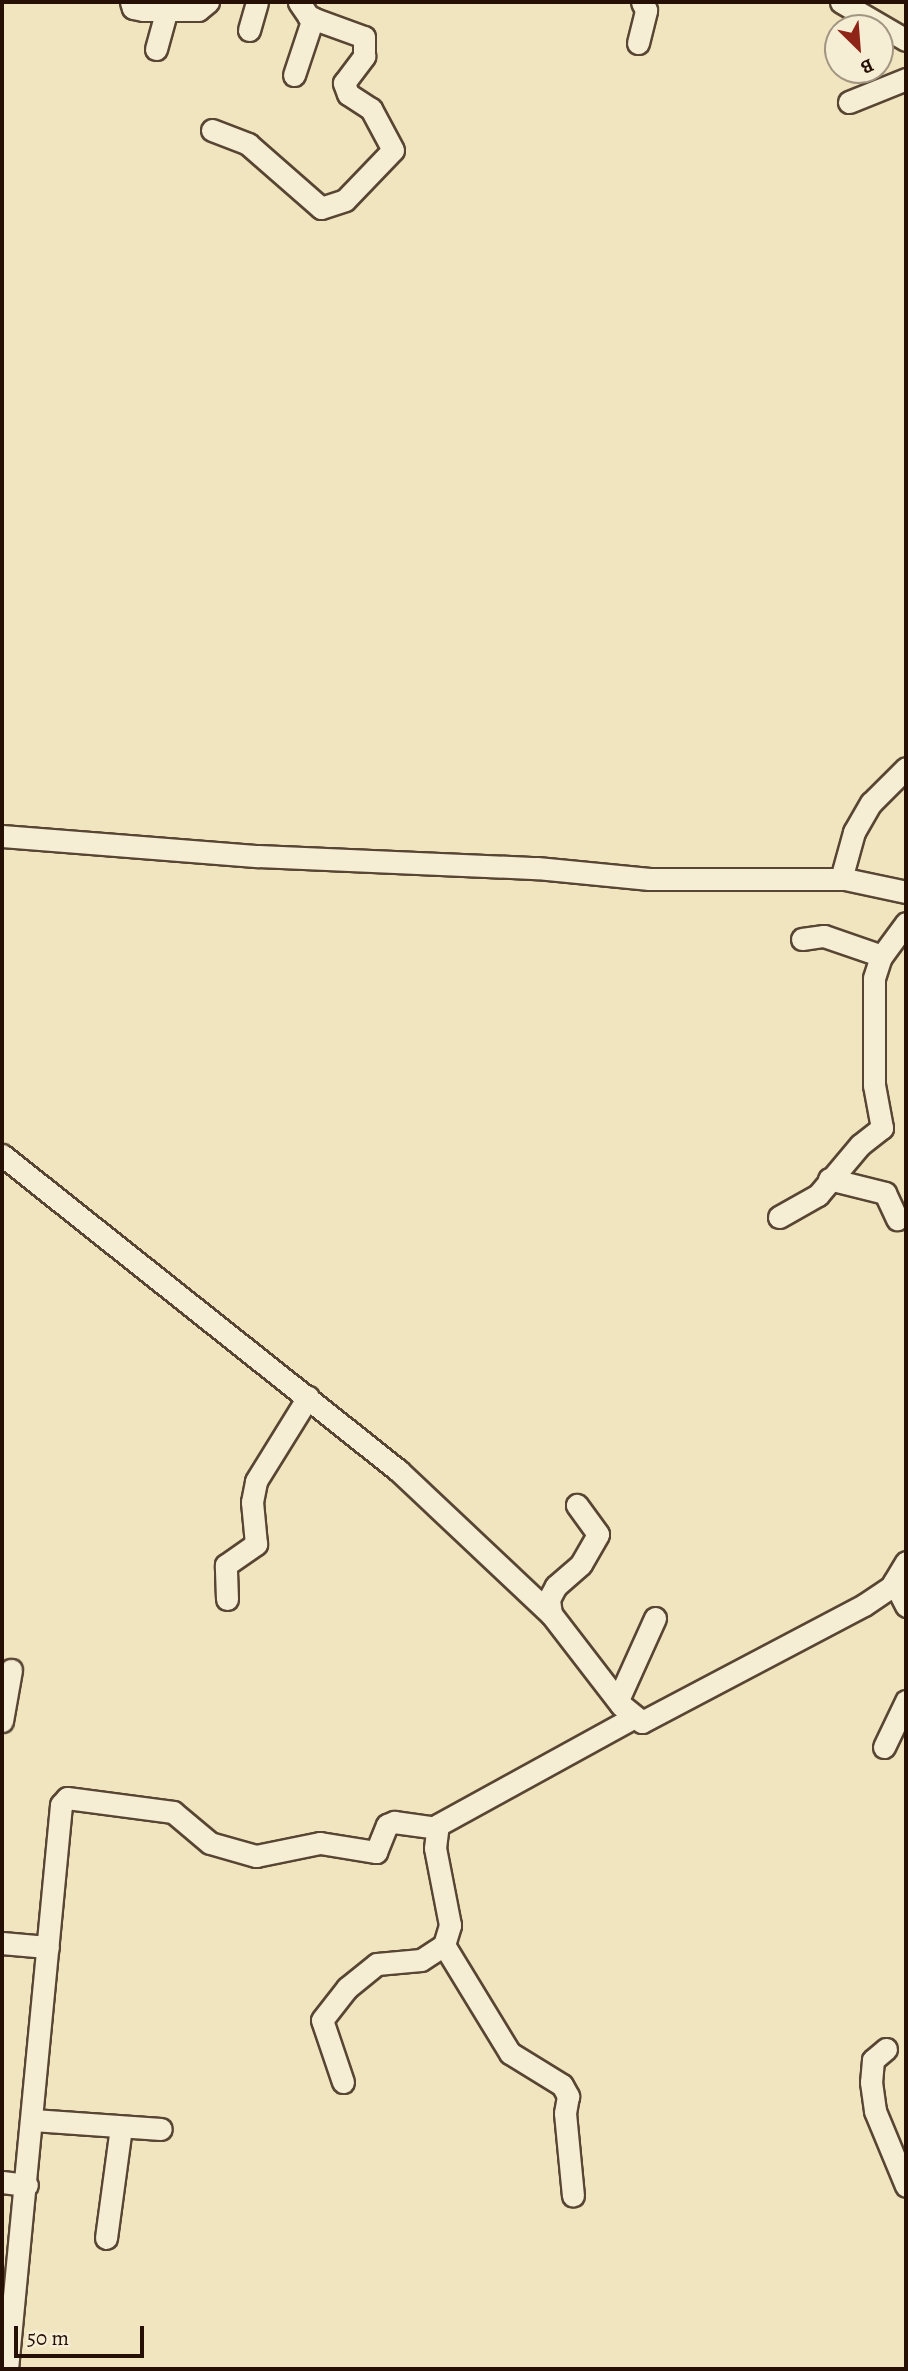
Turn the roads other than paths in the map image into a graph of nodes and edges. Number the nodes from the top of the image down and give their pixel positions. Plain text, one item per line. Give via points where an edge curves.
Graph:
1 (131, 2) edge
2 (208, 2) edge
3 (257, 2) edge
4 (642, 2) edge
5 (842, 2) edge
6 (167, 9) junction
7 (306, 10) edge
8 (249, 30) dead end
9 (906, 40) edge
10 (638, 43) dead end
11 (156, 49) dead end
12 (293, 75) dead end
13 (906, 79) edge
14 (849, 102) dead end
15 (212, 130) dead end
16 (906, 768) edge
17 (2, 836) edge
18 (841, 879) junction
19 (906, 892) edge
20 (906, 923) edge
21 (802, 939) dead end
22 (882, 956) junction
23 (2, 1155) edge
24 (829, 1179) junction
25 (779, 1217) dead end
26 (898, 1219) dead end
27 (308, 1397) junction
28 (578, 1505) dead end
29 (906, 1562) edge
30 (894, 1582) junction
31 (227, 1599) dead end
32 (906, 1606) edge
33 (551, 1614) junction
34 (655, 1618) dead end
35 (11, 1670) dead end
36 (618, 1700) junction
37 (906, 1701) edge
38 (633, 1718) junction
39 (2, 1721) edge
40 (884, 1747) dead end
41 (437, 1828) junction
42 (2, 1943) edge
43 (444, 1945) junction
44 (48, 1947) junction
45 (886, 2049) dead end
46 (343, 2082) dead end
47 (33, 2120) junction
48 (121, 2127) junction
49 (161, 2129) dead end
50 (2, 2182) edge
51 (27, 2185) junction
52 (906, 2186) edge
53 (573, 2196) dead end
54 (106, 2238) dead end
55 (6, 2358) edge

1 - 6 street via 133,8 143,10
2 - 6 street via 198,10
3 - 8 street
4 - 10 street via 646,10
5 - 9 street
6 - 11 street
7 - 12 street
7 - 15 street via 364,37 364,56 344,83 348,94 371,109 393,150 382,165 345,200 321,208 248,144
13 - 14 street
16 - 18 street via 871,803 854,832
17 - 18 street via 649,878
18 - 19 street
20 - 22 street
21 - 22 street via 824,936
22 - 24 street via 874,978 873,1014 874,1085 882,1128
23 - 27 street
24 - 25 street via 818,1195
24 - 26 street via 885,1193
27 - 31 street via 256,1481 252,1502 256,1544 226,1565
27 - 33 street via 399,1471
28 - 33 street via 598,1534 581,1564 556,1586 550,1599
29 - 30 street
30 - 32 street
30 - 38 street via 864,1605 689,1702 642,1723
33 - 36 street
34 - 36 street
35 - 39 street
36 - 38 street
37 - 40 street
38 - 41 street via 451,1814
41 - 43 street via 435,1849 450,1925
41 - 44 street via 394,1822 387,1825 376,1852 320,1843 256,1856 211,1843 173,1812 72,1795 61,1805
42 - 44 street
43 - 46 street via 421,1960 377,1964 347,1988 322,2020
43 - 53 street via 510,2053 562,2085 568,2096 565,2113
44 - 47 street
45 - 52 street via 873,2060 871,2082 879,2122
47 - 48 street
47 - 51 street
48 - 49 street
48 - 54 street
50 - 51 street
51 - 55 street

